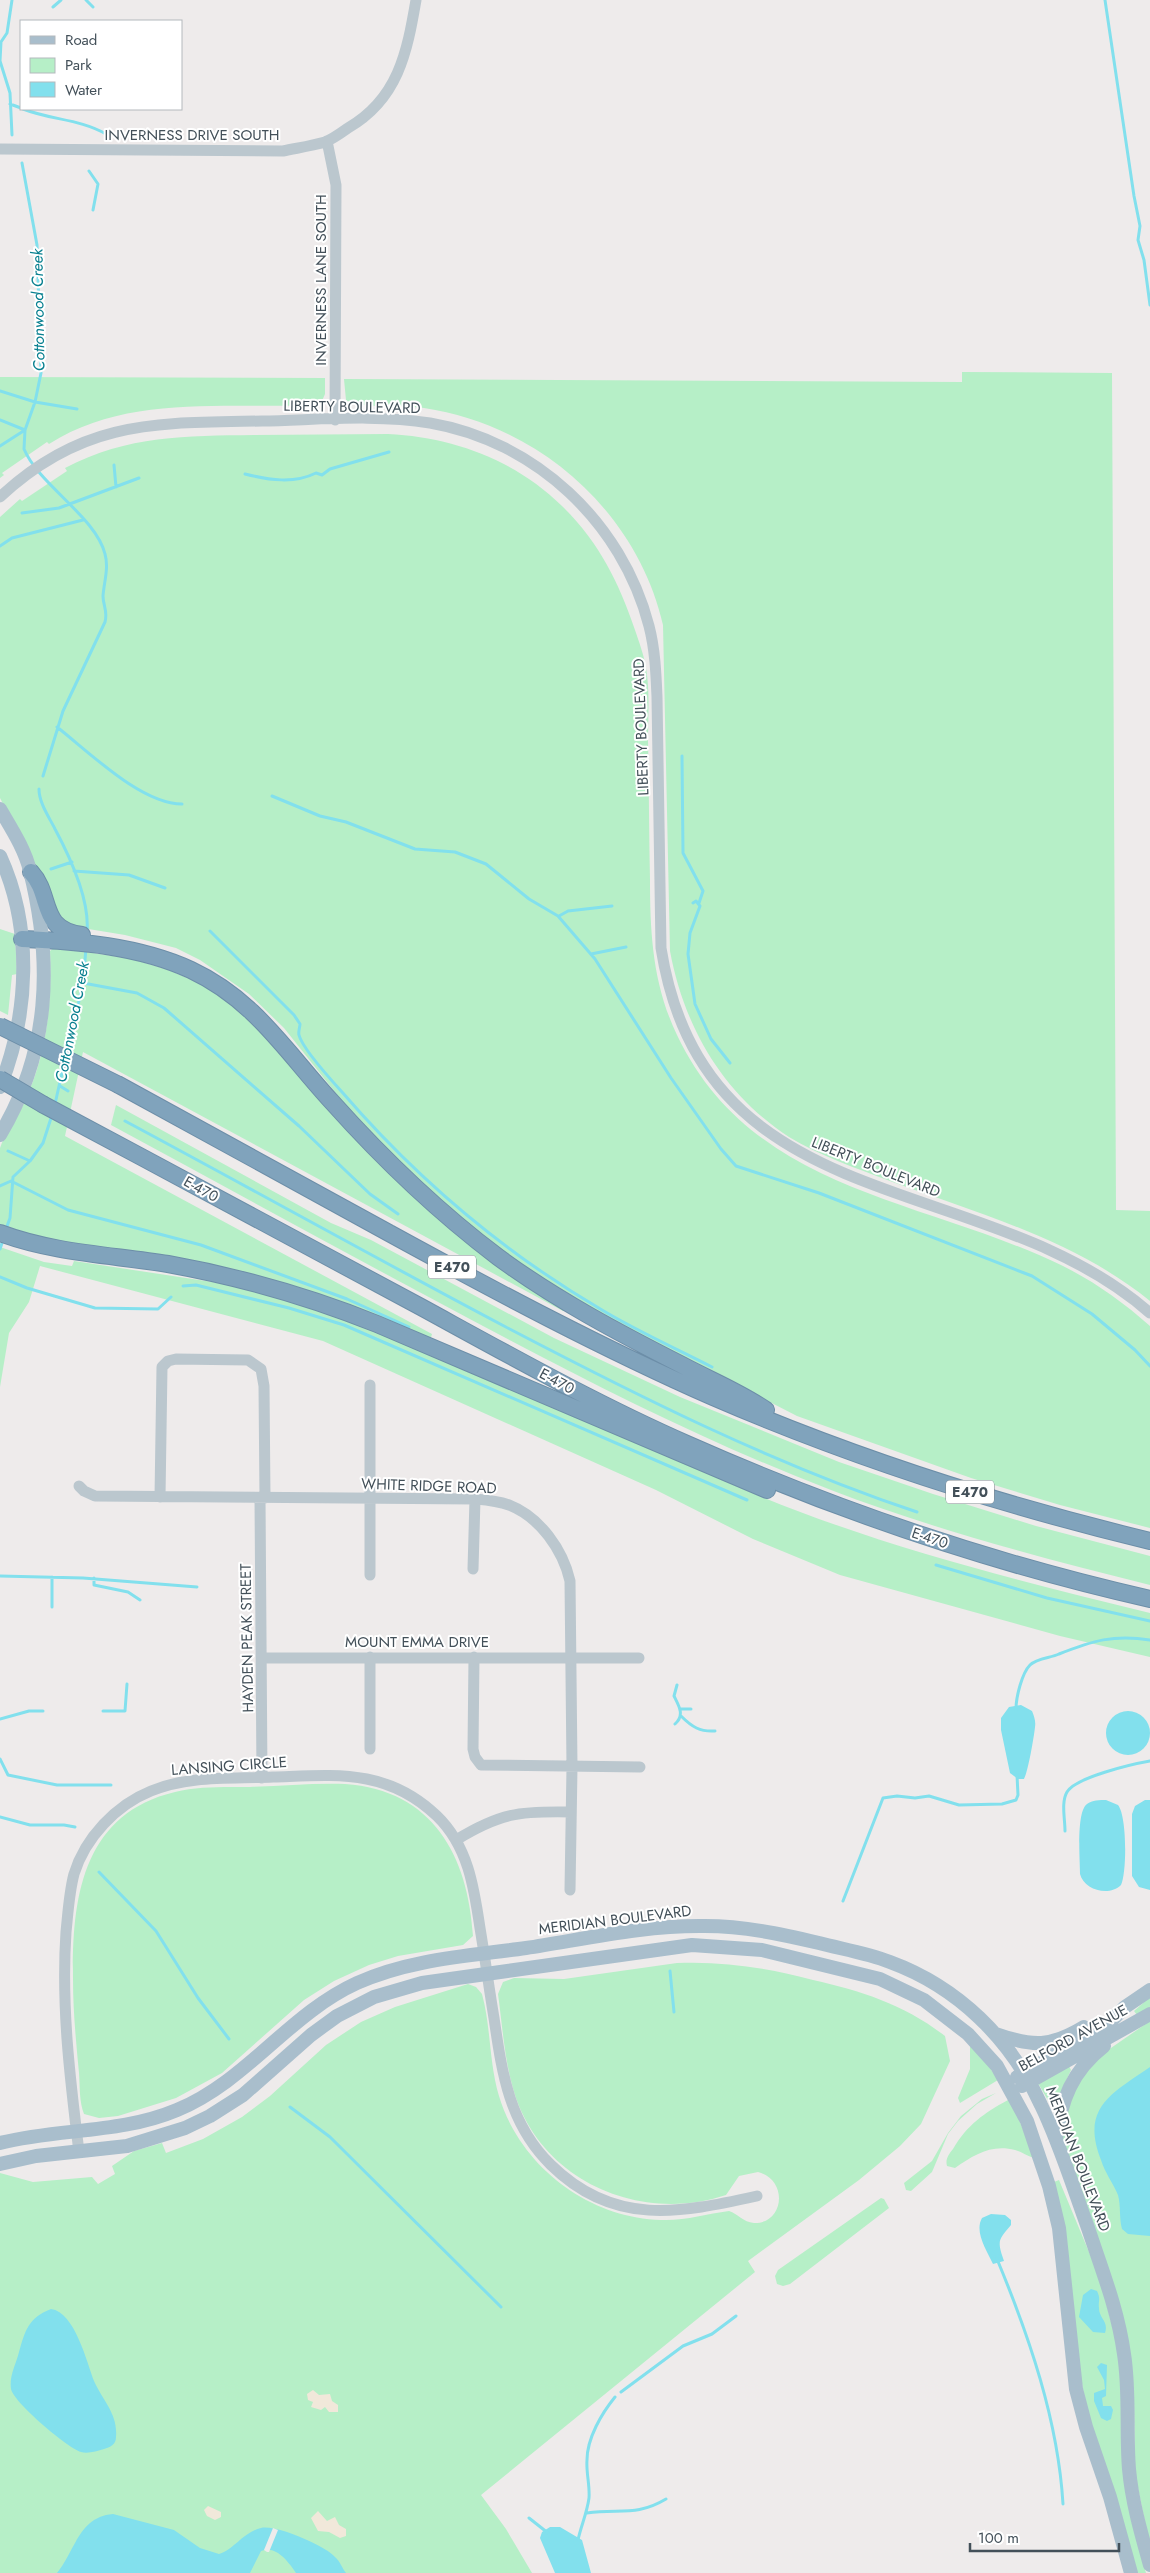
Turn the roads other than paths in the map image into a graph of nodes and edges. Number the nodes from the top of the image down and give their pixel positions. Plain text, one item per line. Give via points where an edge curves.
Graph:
1 (416, 0) edge
2 (327, 141) junction
3 (0, 149) edge
4 (335, 420) junction
5 (0, 497) edge
6 (0, 809) edge
7 (0, 856) edge
8 (31, 872) junction
9 (66, 937) junction
10 (22, 939) junction
11 (44, 940) junction
12 (0, 1026) edge
13 (0, 1079) edge
14 (0, 1087) edge
15 (0, 1092) edge
16 (44, 1105) junction
17 (0, 1135) edge
18 (0, 1233) edge
19 (1150, 1313) edge
20 (370, 1385) dead end
21 (794, 1430) junction
22 (79, 1486) dead end
23 (160, 1497) junction
24 (812, 1497) junction
25 (263, 1498) junction
26 (369, 1499) junction
27 (475, 1500) junction
28 (1150, 1541) edge
29 (473, 1569) dead end
30 (370, 1575) dead end
31 (1150, 1599) edge
32 (370, 1657) junction
33 (263, 1658) junction
34 (474, 1658) junction
35 (571, 1658) junction
36 (639, 1658) dead end
37 (370, 1749) dead end
38 (572, 1767) junction
39 (640, 1767) dead end
40 (262, 1778) junction
41 (570, 1812) junction
42 (456, 1840) junction
43 (570, 1890) dead end
44 (484, 1954) junction
45 (487, 1973) junction
46 (1150, 1990) edge
47 (1127, 2005) junction
48 (1150, 2014) edge
49 (995, 2034) junction
50 (1115, 2035) junction
51 (1027, 2078) junction
52 (1009, 2086) junction
53 (76, 2132) junction
54 (1056, 2142) junction
55 (0, 2143) edge
56 (79, 2152) junction
57 (0, 2164) edge
58 (758, 2196) dead end
59 (1150, 2565) edge
60 (1131, 2573) edge

1 - 2 street, INVERNESS DRIVE SOUTH via 408,46 395,81 377,106 359,122
2 - 3 street, INVERNESS DRIVE SOUTH via 283,151
2 - 4 street, INVERNESS LANE SOUTH via 336,185
4 - 5 street, LIBERTY BOULEVARD via 154,424 100,436 56,456
4 - 19 street, LIBERTY BOULEVARD via 397,420 432,424 474,435 507,449 547,474 574,496 603,529 620,556 646,616 656,669 659,926 664,964 673,1001 687,1035 706,1068 729,1097 766,1131 810,1159 1062,1255 1109,1282
6 - 8 main road
7 - 10 main road via 12,889
8 - 9 highway via 36,877 50,917
8 - 11 main road
9 - 11 highway
9 - 21 highway via 118,945 164,960 190,970 229,992 260,1019 388,1162 476,1240 561,1299 764,1408
10 - 11 highway
10 - 14 main road via 19,1022
11 - 17 main road via 44,993 38,1038 21,1094
12 - 21 highway, E470, bridge via 119,1086 581,1335 681,1383
13 - 16 highway, E-470, bridge
15 - 16 highway via 27,1105
16 - 24 highway, E-470 via 585,1395 685,1444
18 - 24 highway via 27,1242 210,1272 321,1303 785,1498
20 - 26 street
21 - 28 highway, E470 via 946,1484 1051,1516
22 - 23 street, WHITE RIDGE ROAD via 95,1496
23 - 25 street, WHITE RIDGE ROAD
23 - 25 street, HAYDEN PEAK STREET via 162,1367 176,1359 248,1360 261,1369 264,1386
24 - 31 highway, E-470 via 960,1548
25 - 26 street, WHITE RIDGE ROAD
25 - 33 street, HAYDEN PEAK STREET
26 - 27 street, WHITE RIDGE ROAD
26 - 30 street
27 - 29 street
27 - 35 street, WHITE RIDGE ROAD via 511,1505 528,1515 550,1537 567,1567 570,1581
32 - 33 street, MOUNT EMMA DRIVE
32 - 34 street, MOUNT EMMA DRIVE
32 - 37 street
33 - 40 street, HAYDEN PEAK STREET
34 - 35 street, MOUNT EMMA DRIVE
34 - 38 street via 474,1749 478,1762 488,1766
35 - 36 street, MOUNT EMMA DRIVE
35 - 38 street, WHITE RIDGE ROAD
38 - 39 street
38 - 41 street, WHITE RIDGE ROAD
40 - 42 street, LANSING CIRCLE via 343,1775 374,1779 421,1803 439,1818
40 - 53 street, LANSING CIRCLE via 186,1781 151,1790 114,1814 82,1855 69,1900 65,1961
41 - 42 street via 508,1814 483,1823
41 - 43 street, WHITE RIDGE ROAD
42 - 44 street, LANSING CIRCLE via 471,1874
44 - 45 street, LANSING CIRCLE
44 - 49 main road, MERIDIAN BOULEVARD via 675,1927 752,1929 855,1952 900,1966 954,1996
44 - 53 main road, MERIDIAN BOULEVARD via 407,1966 359,1982 315,2008 239,2073 205,2097 145,2121
45 - 52 main road via 675,1946 730,1946 769,1951 873,1977 922,1998 978,2044
45 - 56 main road via 416,1984 367,2000 321,2026 252,2088 210,2116 148,2141
45 - 58 street, LANSING CIRCLE via 501,2070 511,2105 533,2145 562,2176 603,2200 652,2211 694,2210
46 - 47 main road, BELFORD AVENUE
47 - 49 main road via 1053,2043 1026,2043
47 - 51 main road, BELFORD AVENUE via 1108,2024
48 - 50 main road, BELFORD AVENUE
49 - 51 main road, MERIDIAN BOULEVARD
50 - 51 main road, BELFORD AVENUE
50 - 54 main road via 1086,2062 1072,2081 1061,2106
51 - 52 main road, BELFORD AVENUE
51 - 54 main road, MERIDIAN BOULEVARD
52 - 60 main road via 1033,2135 1055,2207 1064,2259 1076,2389
53 - 55 main road, MERIDIAN BOULEVARD
53 - 56 street, LANSING CIRCLE
54 - 59 main road, MERIDIAN BOULEVARD via 1104,2271 1120,2329 1127,2380 1131,2490
56 - 57 main road via 36,2156

